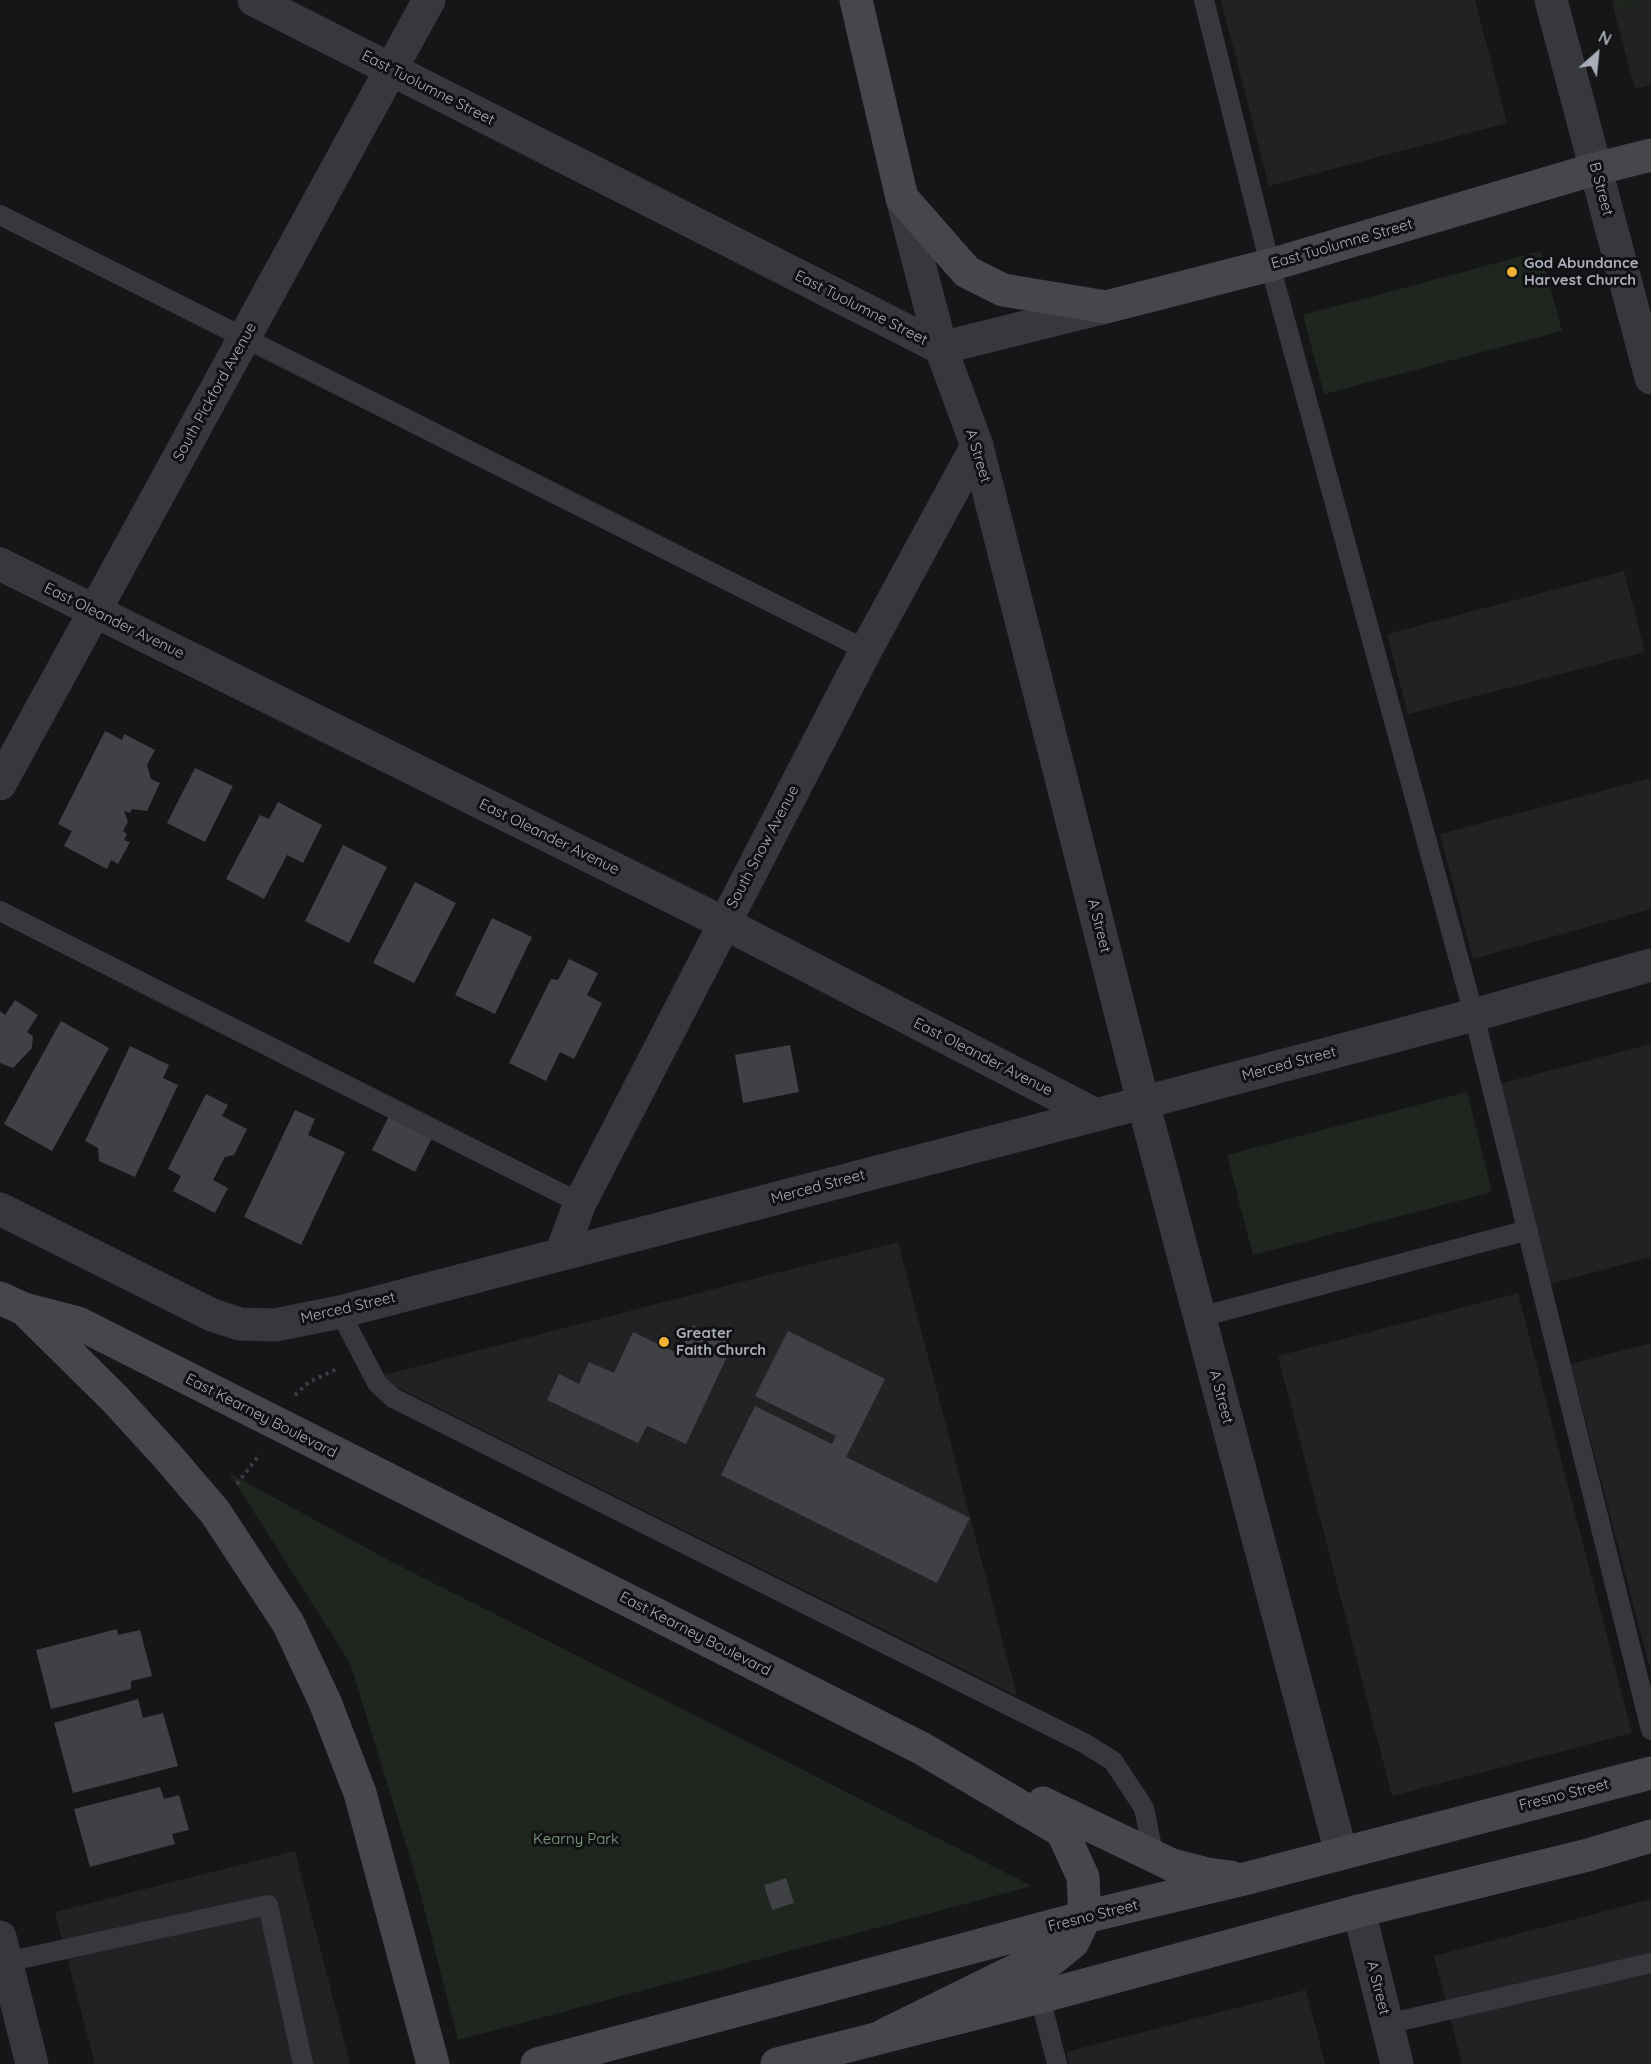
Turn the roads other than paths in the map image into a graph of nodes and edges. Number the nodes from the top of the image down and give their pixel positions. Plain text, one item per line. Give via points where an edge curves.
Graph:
1 (254, 0) edge
2 (429, 0) edge
3 (856, 0) edge
4 (1204, 0) edge
5 (1551, 0) edge
6 (391, 70) junction
7 (1651, 155) edge
8 (1595, 169) junction
9 (902, 198) junction
10 (0, 215) edge
11 (1270, 265) junction
12 (1106, 307) junction
13 (244, 338) junction
14 (940, 348) junction
15 (1650, 373) edge
16 (977, 446) junction
17 (0, 564) edge
18 (95, 612) junction
19 (866, 650) junction
20 (0, 784) edge
21 (0, 911) edge
22 (724, 923) junction
23 (1651, 964) edge
24 (1474, 1015) junction
25 (1143, 1102) junction
26 (1096, 1115) junction
27 (580, 1203) junction
28 (0, 1209) edge
29 (1528, 1230) junction
30 (561, 1254) junction
31 (12, 1303) edge
32 (340, 1312) junction
33 (1200, 1317) junction
34 (1651, 1730) edge
35 (921, 1748) junction
36 (1651, 1773) edge
37 (1651, 1836) edge
38 (1341, 1853) junction
39 (1154, 1857) junction
40 (1244, 1879) junction
41 (1359, 1911) junction
42 (1085, 1917) junction
43 (3, 1949) edge
44 (1651, 1963) edge
45 (1040, 1997) junction
46 (1387, 2024) junction
47 (884, 2036) junction
48 (32, 2064) edge
49 (303, 2064) edge
50 (434, 2064) edge
51 (537, 2064) edge
52 (777, 2064) edge
53 (1057, 2064) edge
54 (1397, 2064) edge

1 - 6 street, East Tuolumne Street
2 - 6 street, South Pickford Avenue
3 - 9 main road, A Street
4 - 11 lane
5 - 8 street, B Street
6 - 13 street, South Pickford Avenue
6 - 14 street, East Tuolumne Street
7 - 8 main road, East Tuolumne Street
8 - 11 main road, East Tuolumne Street
8 - 15 street, B Street
9 - 12 main road via 967,272 1003,290
9 - 14 street, A Street
10 - 13 lane
11 - 12 main road, East Tuolumne Street
11 - 24 lane
12 - 14 street, East Tuolumne Street
13 - 18 street, South Pickford Avenue
13 - 19 lane
14 - 16 street, A Street
16 - 19 street, South Snow Avenue
16 - 25 street, A Street
17 - 18 street, East Oleander Avenue
18 - 20 street, South Pickford Avenue
18 - 22 street, East Oleander Avenue
19 - 22 street, South Snow Avenue
21 - 27 lane
22 - 26 street, East Oleander Avenue
22 - 27 street, South Snow Avenue
23 - 24 street, Merced Street
24 - 25 street, Merced Street
24 - 29 lane
25 - 26 street, Merced Street
25 - 33 street, A Street
26 - 30 street, Merced Street
27 - 30 street, South Snow Avenue
28 - 32 street, Merced Street via 212,1315 240,1324 275,1325
29 - 33 lane
29 - 34 lane
30 - 32 street, Merced Street
31 - 35 main road, East Kearney Boulevard via 78,1323
31 - 50 main road, East Kearney Boulevard via 116,1400 202,1496 288,1623 325,1702 360,1793
32 - 39 lane via 377,1383 393,1398 1084,1743 1113,1761 1144,1808
33 - 38 street, A Street
35 - 39 main road
35 - 42 main road, East Kearney Boulevard via 1062,1832 1083,1877
36 - 38 main road, Fresno Street
37 - 41 main road
38 - 40 main road, Fresno Street
39 - 40 main road via 1207,1874
40 - 42 main road, Fresno Street
41 - 45 main road
41 - 46 street, A Street
42 - 47 main road via 1073,1942 1052,1960 1018,1969
42 - 51 main road, Fresno Street
43 - 48 street
43 - 49 lane via 268,1905
44 - 46 lane
45 - 47 main road
45 - 53 lane
46 - 54 street, A Street
47 - 52 main road

